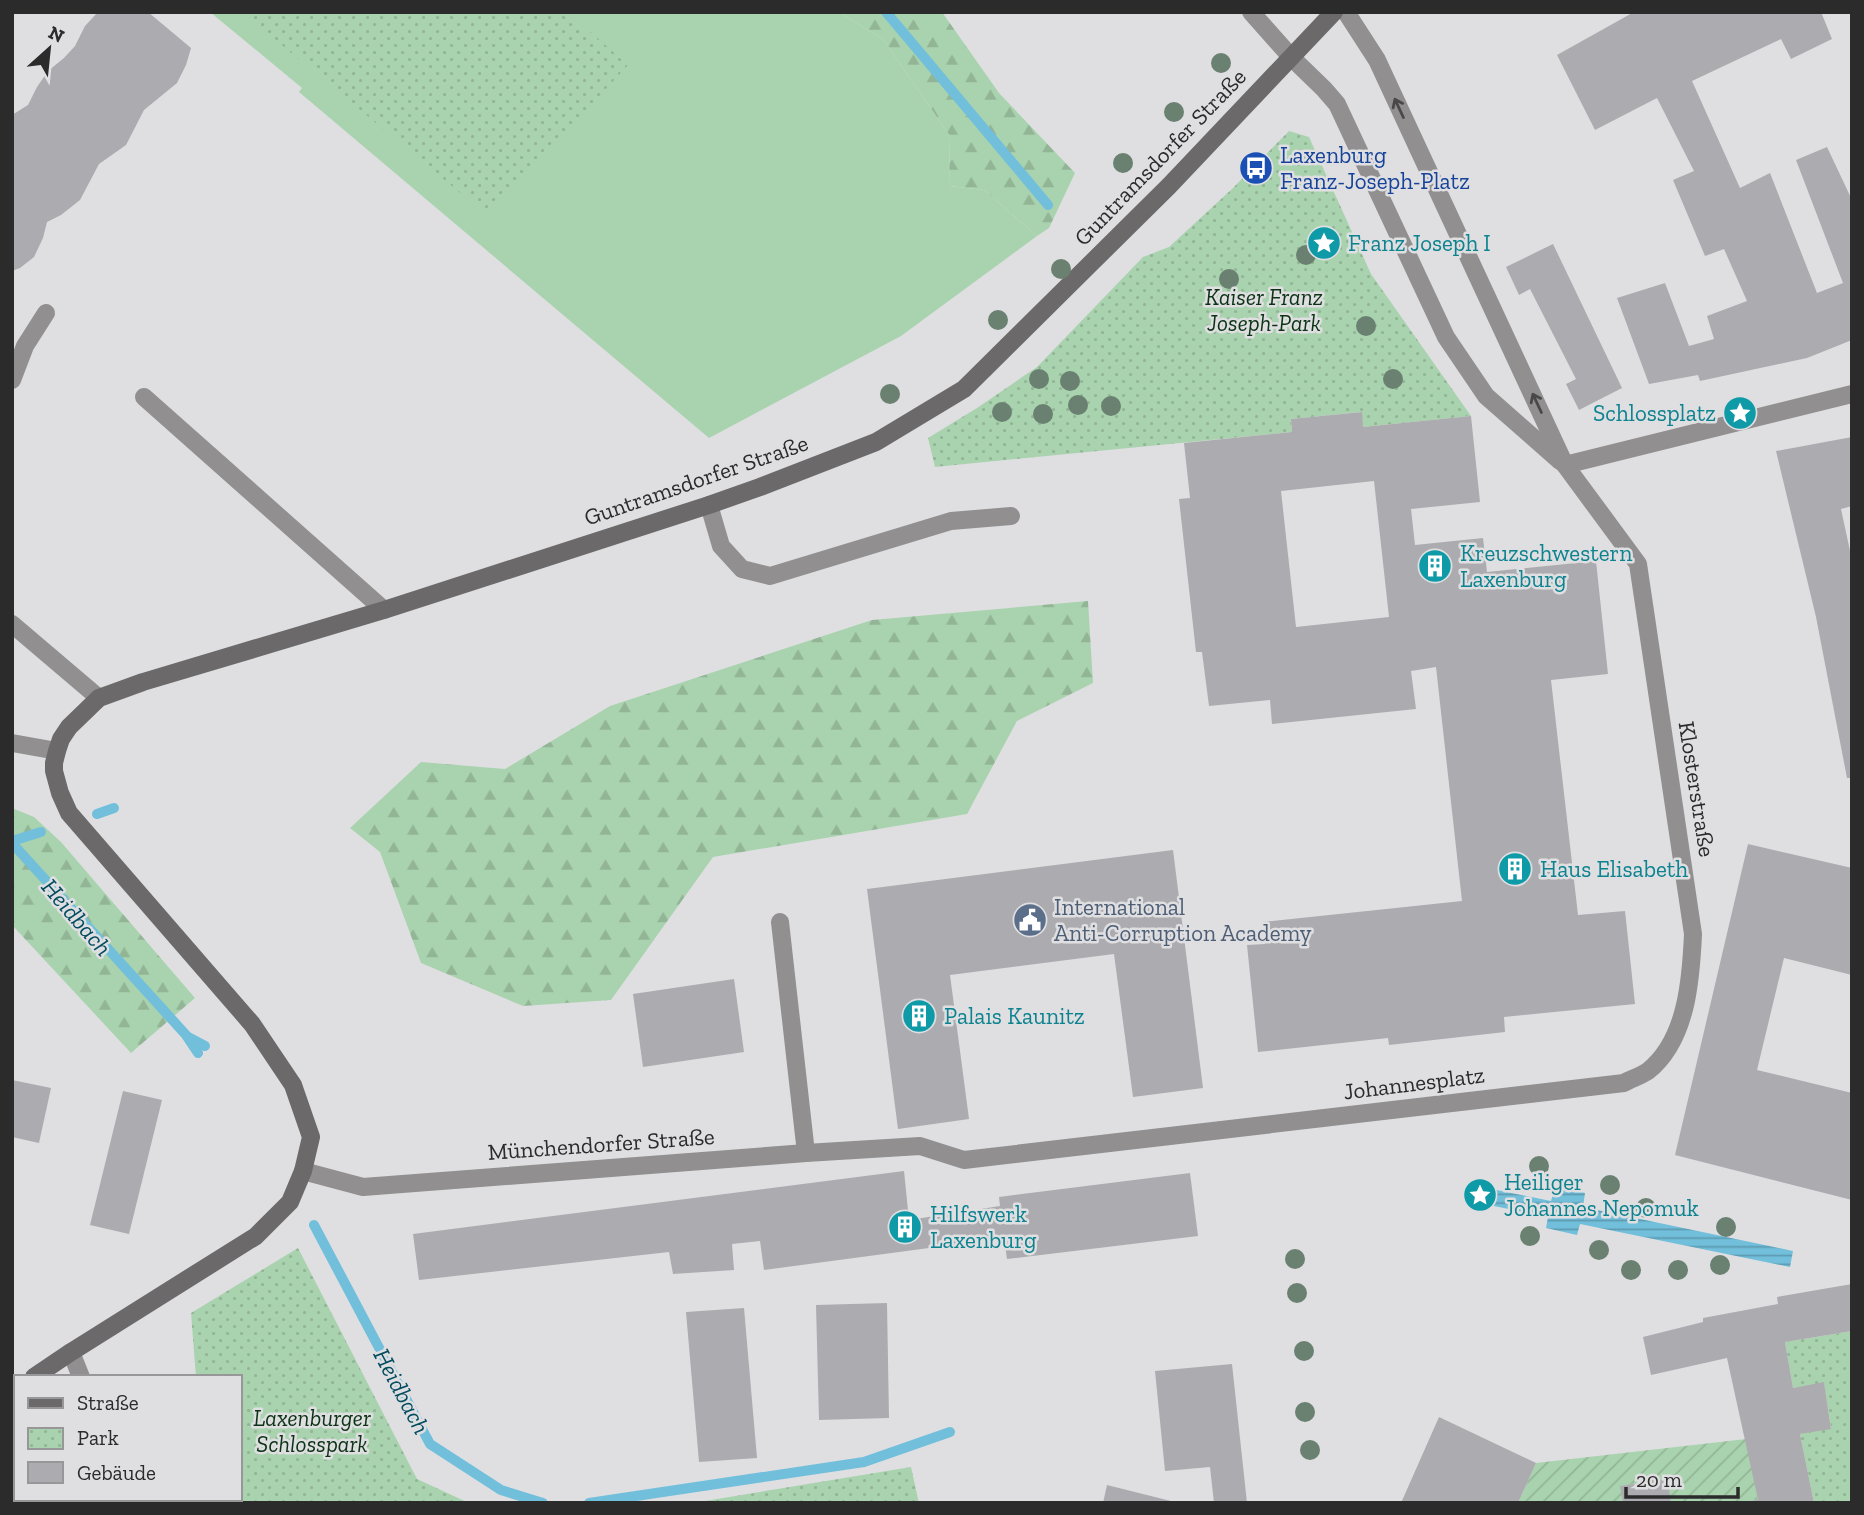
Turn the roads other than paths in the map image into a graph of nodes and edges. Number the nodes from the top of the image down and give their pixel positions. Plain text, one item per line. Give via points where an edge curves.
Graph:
1 (1251, 12) edge
2 (1334, 12) edge
3 (1346, 12) edge
4 (1290, 57) junction
5 (46, 313) dead end
6 (12, 380) edge
7 (1852, 394) edge
8 (144, 397) dead end
9 (1565, 465) junction
10 (709, 505) junction
11 (1011, 516) dead end
12 (384, 610) junction
13 (12, 624) edge
14 (99, 698) junction
15 (12, 744) edge
16 (57, 751) junction
17 (780, 922) dead end
18 (1590, 1088) joint
19 (1244, 1127) joint
20 (806, 1153) junction
21 (303, 1171) junction
22 (71, 1352) junction
23 (37, 1375) edge
24 (80, 1375) edge

1 - 4 street
2 - 4 main road, Guntramsdorfer Straße
9 -> 3 street via 1377,60
4 - 9 street via 1336,104 1446,337 1486,396
4 - 10 main road, Guntramsdorfer Straße via 1169,187 964,388 876,442
5 - 6 street via 25,346
7 - 9 street
8 - 12 street
9 - 18 street, Klosterstraße via 1638,564 1693,934 1691,980 1668,1049 1648,1071 1624,1083
10 - 11 street via 721,546 742,569 770,576 951,521
10 - 12 main road, Guntramsdorfer Straße
12 - 14 main road, Guntramsdorfer Straße
13 - 14 street
14 - 16 main road, Guntramsdorfer Straße via 69,727
15 - 16 street
16 - 21 main road via 54,771 69,813 252,1024 293,1085 311,1137
17 - 20 street
18 - 19 street, Johannesplatz
19 - 20 street, Münchendorfer Straße via 964,1160 920,1146
20 - 21 street, Münchendorfer Straße via 363,1187
21 - 22 main road via 290,1202 256,1236
22 - 23 main road
22 - 24 street

